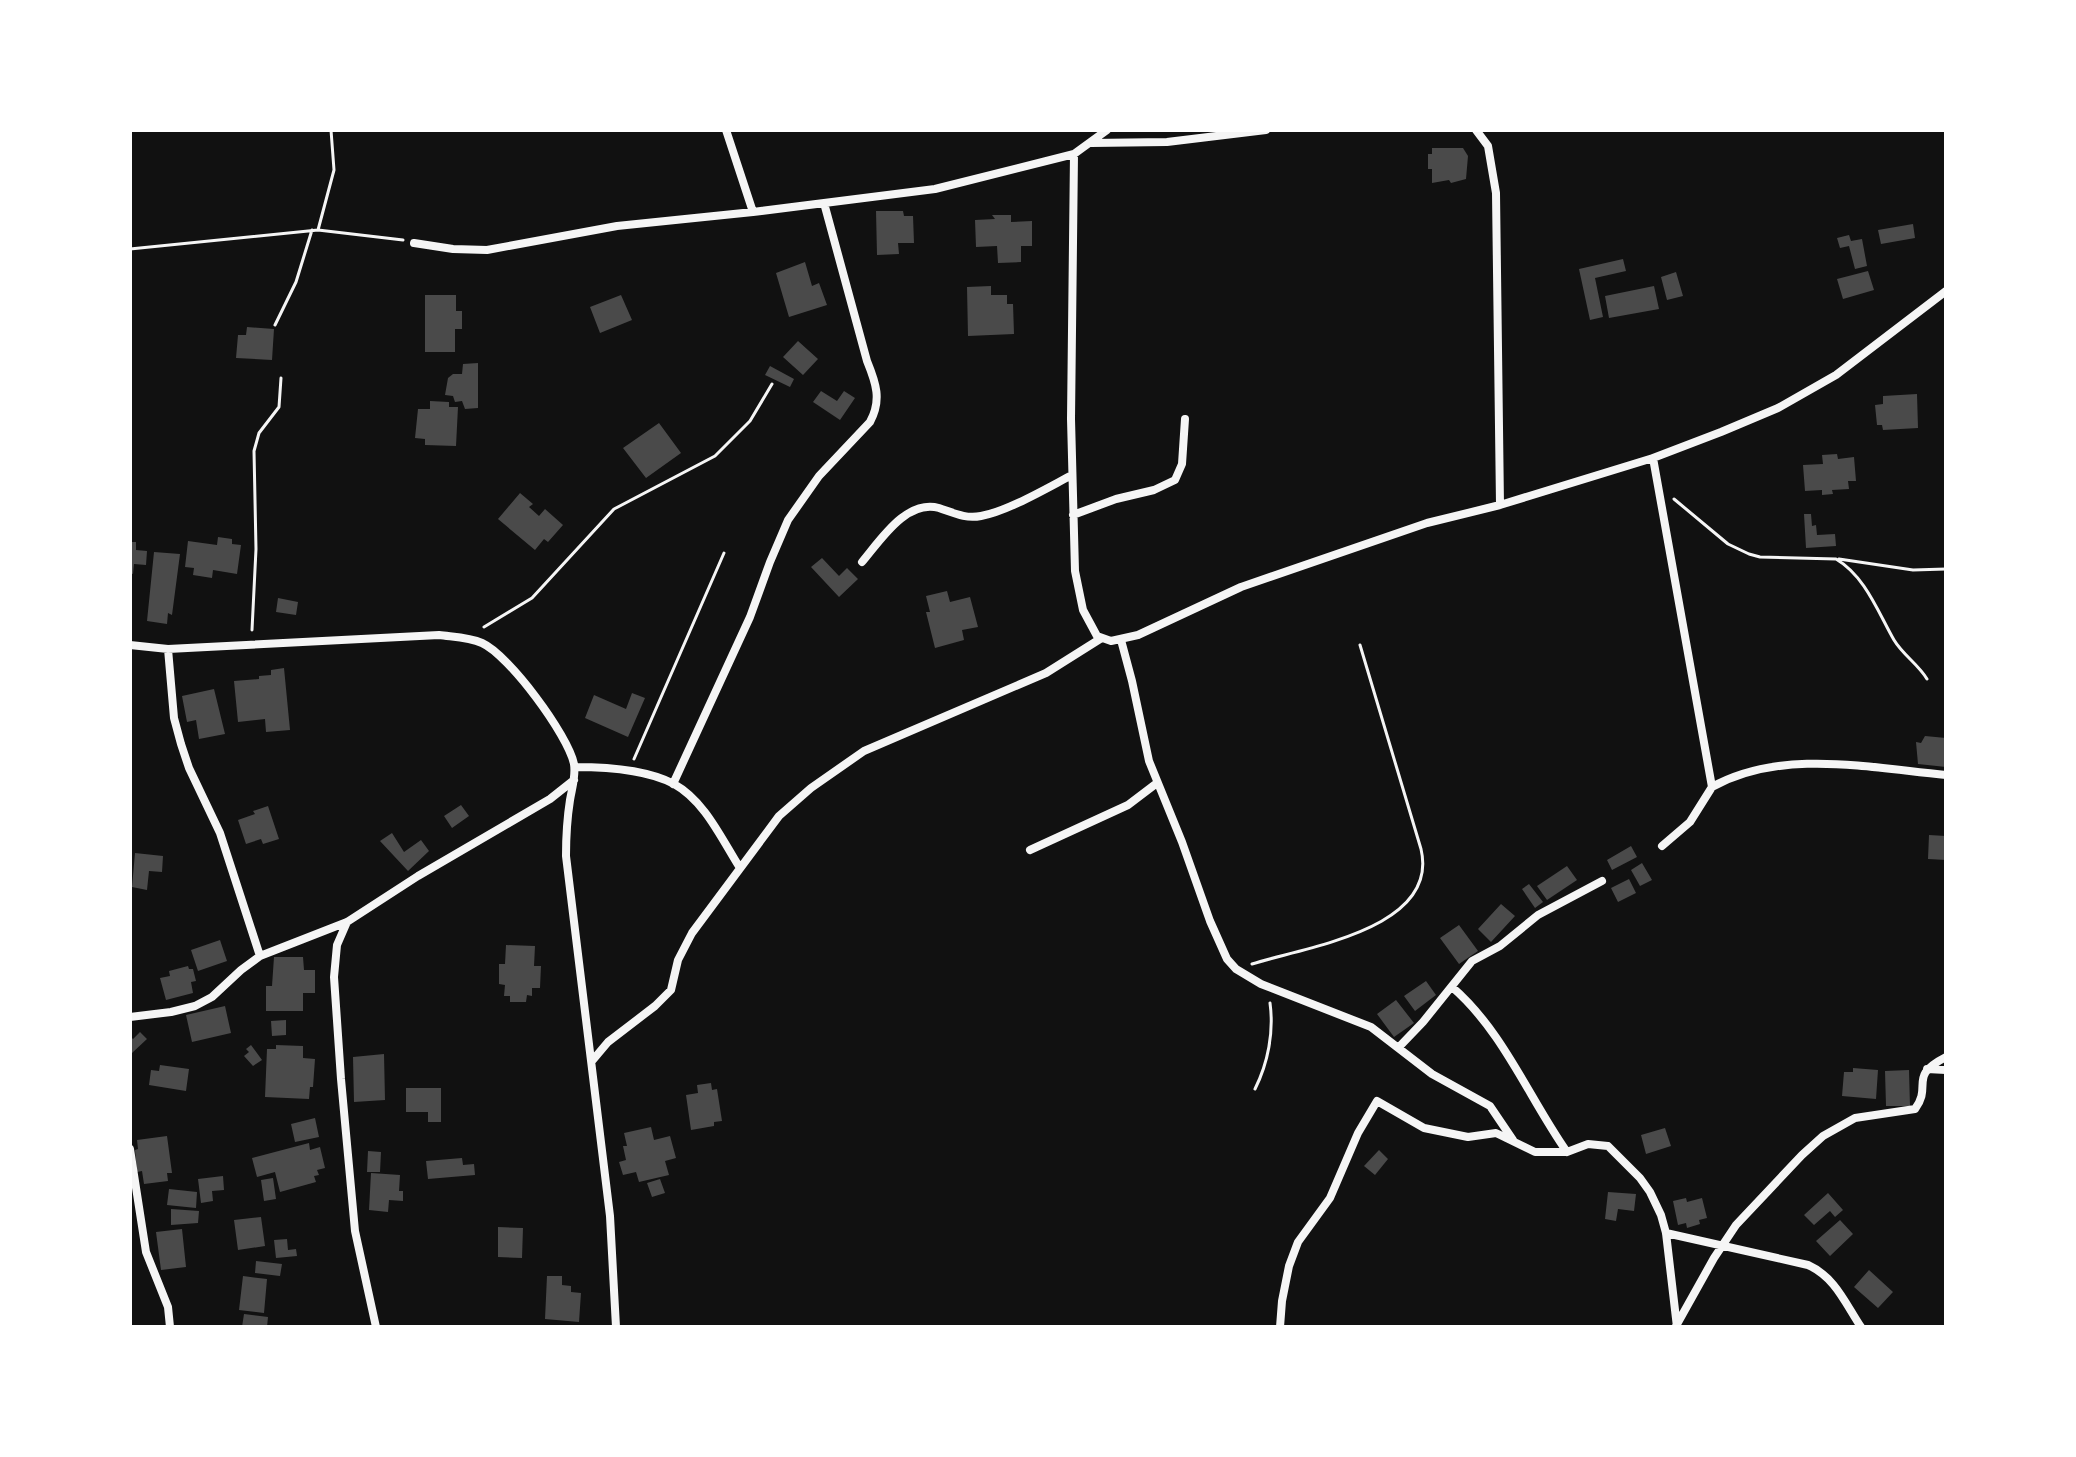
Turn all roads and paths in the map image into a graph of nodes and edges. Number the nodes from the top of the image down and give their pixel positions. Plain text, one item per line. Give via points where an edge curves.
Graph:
1 (331, 130) edge
2 (726, 130) edge
3 (1107, 130) edge
4 (1266, 130) edge
5 (1476, 130) edge
6 (1090, 143) junction
7 (1074, 154) junction
8 (824, 203) junction
9 (753, 212) junction
10 (312, 230) junction
11 (318, 230) junction
12 (414, 243) joint
13 (130, 249) edge
14 (1946, 291) edge
15 (275, 325) dead end
16 (281, 378) dead end
17 (772, 384) dead end
18 (1185, 419) dead end
19 (1653, 458) junction
20 (1072, 475) junction
21 (1659, 487) junction
22 (1500, 505) junction
23 (1073, 515) junction
24 (724, 553) dead end
25 (1836, 559) junction
26 (862, 562) dead end
27 (1946, 569) edge
28 (467, 638) junction
29 (1100, 639) junction
30 (1121, 640) junction
31 (130, 645) edge
32 (1360, 645) dead end
33 (252, 646) junction
34 (168, 649) junction
35 (1927, 679) dead end
36 (575, 767) junction
37 (629, 771) junction
38 (1946, 775) edge
39 (574, 780) junction
40 (1157, 783) junction
41 (673, 784) junction
42 (1712, 787) junction
43 (1662, 846) dead end
44 (1030, 850) dead end
45 (740, 868) junction
46 (1602, 881) dead end
47 (347, 922) junction
48 (260, 956) junction
49 (1236, 969) junction
50 (1261, 984) junction
51 (1452, 987) junction
52 (130, 1017) edge
53 (1399, 1047) junction
54 (1946, 1057) edge
55 (592, 1061) junction
56 (1926, 1068) junction
57 (1946, 1070) edge
58 (1255, 1089) dead end
59 (1516, 1145) junction
60 (130, 1149) edge
61 (1567, 1152) junction
62 (1666, 1233) junction
63 (1721, 1246) junction
64 (1676, 1326) edge
65 (170, 1327) edge
66 (376, 1327) edge
67 (616, 1327) edge
68 (1280, 1327) edge
69 (1861, 1327) edge

1 - 11 path via 334,170
2 - 9 street
3 - 6 street
4 - 6 street via 1167,142
5 - 22 street via 1488,146 1496,193
6 - 7 street
7 - 8 street via 935,189
7 - 20 street
8 - 9 street
8 - 41 street via 876,381 876,411 788,520
9 - 12 street via 617,226 487,250
10 - 11 path
10 - 13 path
10 - 15 path
11 - 12 path
14 - 19 street via 1836,375 1778,408
16 - 33 path via 279,407 259,433 254,451
17 - 28 path via 750,421 715,456 614,509 532,598
18 - 23 street via 1182,464 1175,480
19 - 21 street
19 - 22 street
20 - 23 street
20 - 26 street via 988,514 969,517 922,507 891,527
21 - 25 path via 1737,550 1760,557
21 - 42 street
22 - 30 street via 1427,523 1241,587
23 - 29 street via 1079,597
24 - 37 path
25 - 27 path
25 - 35 path via 1847,565 1880,610 1894,640
28 - 33 street via 439,635
28 - 36 street via 484,644 519,677 562,735
29 - 30 street
29 - 45 street via 1046,673 864,751 779,816
30 - 40 street
31 - 34 street
32 - 49 path via 1421,849 1422,882 1397,912 1367,929
33 - 34 street
34 - 48 street via 181,744 220,833
36 - 37 street
36 - 39 street
37 - 41 street
38 - 42 street via 1805,764 1749,771
39 - 47 street
39 - 55 street via 566,856
40 - 44 street via 1128,805
40 - 49 street via 1210,921
41 - 45 street via 706,815
42 - 43 street via 1690,822
45 - 55 street via 692,933 671,990
46 - 51 street via 1538,915 1478,957
47 - 48 street
47 - 66 street via 337,945 334,977 340,1065 355,1231
48 - 52 street via 195,1006
49 - 50 street
50 - 53 street via 1357,1020
50 - 58 path via 1270,1002 1271,1024
51 - 53 street
51 - 61 street via 1469,1001 1518,1069
53 - 59 street via 1432,1074 1490,1106
54 - 56 street
55 - 67 street
56 - 57 street
56 - 63 street via 1915,1109 1855,1118 1823,1136 1751,1207
59 - 61 street via 1535,1152
59 - 68 street via 1496,1133 1468,1137 1424,1128 1377,1101 1330,1198 1298,1242
60 - 65 street via 146,1252 168,1307
61 - 62 street via 1588,1144 1608,1146 1650,1192
62 - 63 street
62 - 64 street
63 - 64 street
63 - 69 street via 1821,1271

